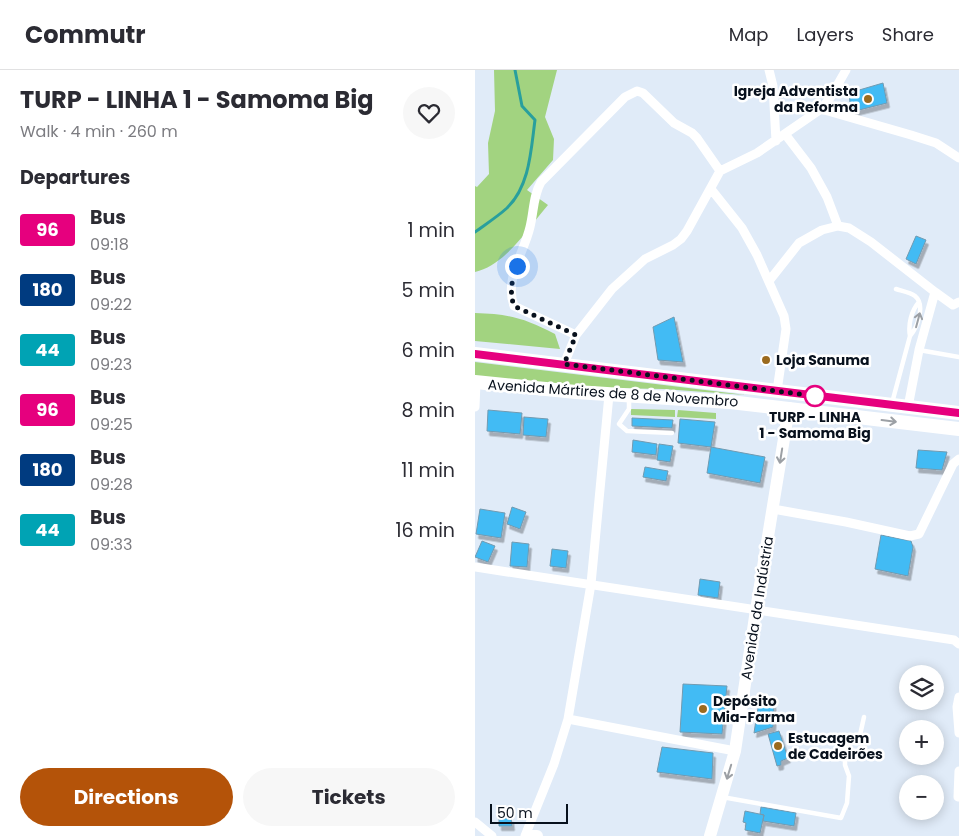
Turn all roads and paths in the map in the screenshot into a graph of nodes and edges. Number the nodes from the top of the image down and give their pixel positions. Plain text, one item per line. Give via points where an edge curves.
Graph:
1 (769, 70) edge
2 (847, 70) edge
3 (821, 109) junction
4 (785, 134) junction
5 (775, 141) junction
6 (959, 158) edge
7 (720, 171) junction
8 (711, 189) junction
9 (838, 226) junction
10 (769, 281) junction
11 (896, 289) dead end
12 (935, 292) junction
13 (959, 302) edge
14 (576, 335) junction
15 (919, 350) junction
16 (475, 354) edge
17 (959, 357) edge
18 (564, 364) junction
19 (475, 382) edge
20 (777, 391) junction
21 (609, 395) junction
22 (629, 396) junction
23 (892, 405) junction
24 (475, 407) edge
25 (908, 407) junction
26 (789, 408) junction
27 (959, 413) edge
28 (606, 423) junction
29 (619, 424) junction
30 (959, 429) edge
31 (672, 433) dead end
32 (959, 458) edge
33 (773, 509) junction
34 (475, 567) edge
35 (591, 584) junction
36 (756, 610) junction
37 (959, 644) edge
38 (959, 696) edge
39 (864, 717) dead end
40 (568, 719) junction
41 (959, 733) edge
42 (735, 751) junction
43 (959, 771) edge
44 (721, 797) junction
45 (958, 797) dead end
46 (475, 822) edge
47 (493, 836) edge
48 (526, 836) edge
49 (537, 836) edge
50 (711, 836) edge

1 - 5 street via 773,86
2 - 3 street
3 - 4 street
3 - 6 street via 911,134 936,143
4 - 5 street
4 - 9 street via 811,168
5 - 7 street
7 - 8 street
7 - 14 street via 697,138 674,123 637,90 625,97 541,182 536,191 530,228 512,279 510,296 514,306
8 - 10 street via 742,228
8 - 14 street via 681,239 645,259 612,289
9 - 10 street via 822,230 799,243
9 - 12 street via 849,228 871,242
10 - 20 street via 787,329
11 - 23 lane via 913,294 918,298 921,309 910,336
12 - 13 street via 953,305
12 - 15 street
14 - 18 street
15 - 17 lane
15 - 25 street
16 - 18 main road, Avenida Mártires de 8 de Novembro
18 - 20 main road, Avenida Mártires de 8 de Novembro
19 - 21 main road, Avenida Mártires de 8 de Novembro
19 - 24 street
20 - 23 main road, Avenida Mártires de 8 de Novembro
21 - 22 main road, Avenida Mártires de 8 de Novembro
21 - 28 street
22 - 26 main road, Avenida Mártires de 8 de Novembro
22 - 29 lane via 629,408
23 - 25 main road, Avenida Mártires de 8 de Novembro
25 - 27 main road, Avenida Mártires de 8 de Novembro
26 -> 30 main road, Avenida Mártires de 8 de Novembro
26 -> 33 street, Avenida da Indústria
28 - 29 lane
28 - 35 street
29 - 31 lane via 627,431
32 - 33 street via 953,464 919,534 911,536
33 - 36 street, Avenida da Indústria
34 - 35 street
35 - 36 street
35 - 40 street
36 - 37 street via 954,640
36 - 42 street, Avenida da Indústria
38 - 41 street
39 - 44 lane via 860,735 845,742 845,764 849,776 847,803 841,818
40 - 42 street
40 - 48 street
42 -> 44 street, Avenida da Indústria
43 - 45 street
44 - 50 street, Avenida da Indústria
46 - 47 street
48 - 49 street

